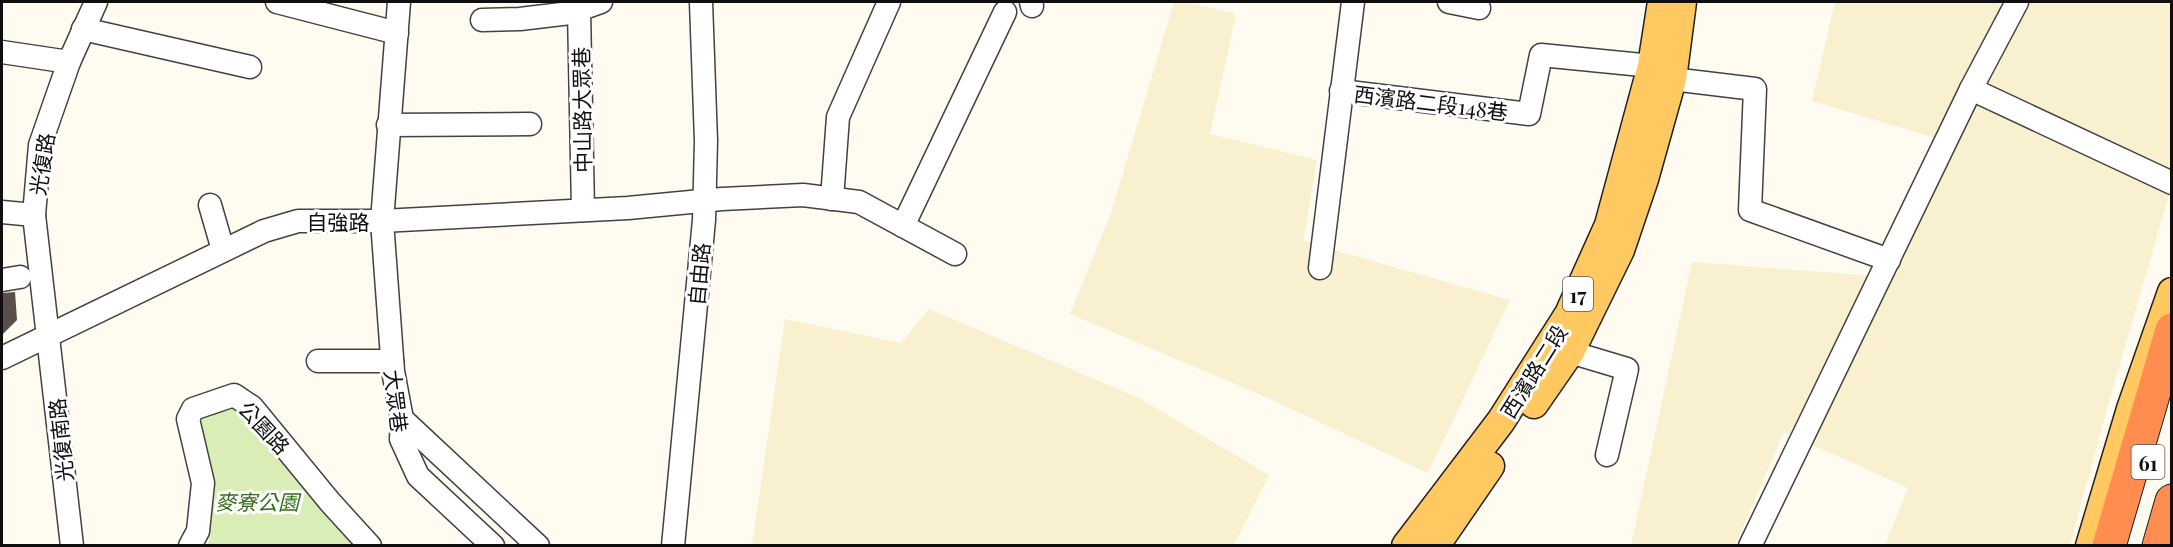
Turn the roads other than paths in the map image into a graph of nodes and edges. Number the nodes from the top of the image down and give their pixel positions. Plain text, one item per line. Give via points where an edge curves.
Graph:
1 (96, 2) edge
2 (277, 2) edge
3 (399, 2) edge
4 (701, 2) edge
5 (889, 2) edge
6 (1353, 2) edge
7 (1449, 2) edge
8 (1662, 2) edge
9 (1682, 2) edge
10 (2017, 2) edge
11 (590, 5) edge
12 (1479, 8) dead end
13 (1005, 12) dead end
14 (482, 20) dead end
15 (83, 29) junction
16 (397, 33) junction
17 (2, 52) edge
18 (69, 62) junction
19 (250, 67) dead end
20 (1662, 73) junction
21 (1971, 89) junction
22 (1341, 91) junction
23 (388, 124) junction
24 (530, 124) dead end
25 (2172, 183) edge
26 (832, 199) junction
27 (704, 200) junction
28 (210, 205) dead end
29 (583, 210) junction
30 (2, 212) edge
31 (34, 215) junction
32 (382, 221) junction
33 (903, 226) junction
34 (223, 250) junction
35 (955, 255) dead end
36 (1889, 260) junction
37 (1320, 268) dead end
38 (2172, 292) edge
39 (2172, 330) edge
40 (48, 335) junction
41 (1570, 352) junction
42 (2, 358) edge
43 (318, 361) dead end
44 (392, 361) junction
45 (2172, 378) edge
46 (402, 419) junction
47 (1607, 455) dead end
48 (2172, 501) edge
49 (1426, 542) edge
50 (1753, 544) edge
51 (72, 546) edge
52 (190, 546) edge
53 (370, 546) edge
54 (493, 546) edge
55 (538, 546) edge
56 (673, 546) edge
57 (2091, 546) edge
58 (2109, 546) edge
59 (2125, 546) edge
60 (2159, 546) edge

1 - 15 street, 光復路
2 - 16 street
3 - 16 street
4 - 27 street, 自由路
5 - 26 street via 838,117
6 - 22 street, 西濱路二段148巷
7 - 12 street
8 - 20 main road, 西濱路二段 / 17
9 - 20 main road, 西濱路二段 / 17
10 - 21 street
11 - 14 street via 570,13 520,20
11 - 29 street, 中山路大眾巷
13 - 33 street
15 - 18 street, 光復路
15 - 19 street
16 - 23 street
17 - 18 street
18 - 31 street, 光復路 via 40,145
20 - 22 street, 西濱路二段148巷 via 1541,55 1529,114
20 - 36 street via 1755,89 1750,210
20 - 41 main road, 西濱路二段 / 17 via 1644,179 1620,250
20 - 49 main road, 西濱路二段 / 17 via 1609,225 1569,314
21 - 25 street
21 - 36 street
22 - 37 street, 西濱路二段148巷
23 - 24 street
23 - 32 street
26 - 27 street, 自強路 via 803,195
26 - 33 street, 自強路 via 859,202
27 - 29 street, 自強路
27 - 56 street, 自由路
28 - 34 street
29 - 32 street, 自強路
30 - 31 street
31 - 40 street, 光復路
32 - 34 street, 自強路 via 298,220
32 - 44 street, 大眾巷
33 - 35 street, 自強路
34 - 40 street, 自強路
36 - 50 street
38 - 57 main road via 2131,409
39 - 58 highway
40 - 42 street, 自強路
40 - 51 street, 光復南路
41 - 47 street via 1627,369
41 - 49 main road, 西濱路二段 / 17
43 - 44 street
44 - 46 street, 大眾巷
45 - 59 highway, 61
46 - 54 street, 大眾巷 via 401,439 418,476
46 - 55 street
48 - 60 highway, 61
52 - 53 street, 公園路 via 198,531 203,483 188,419 194,409 234,395 252,407

